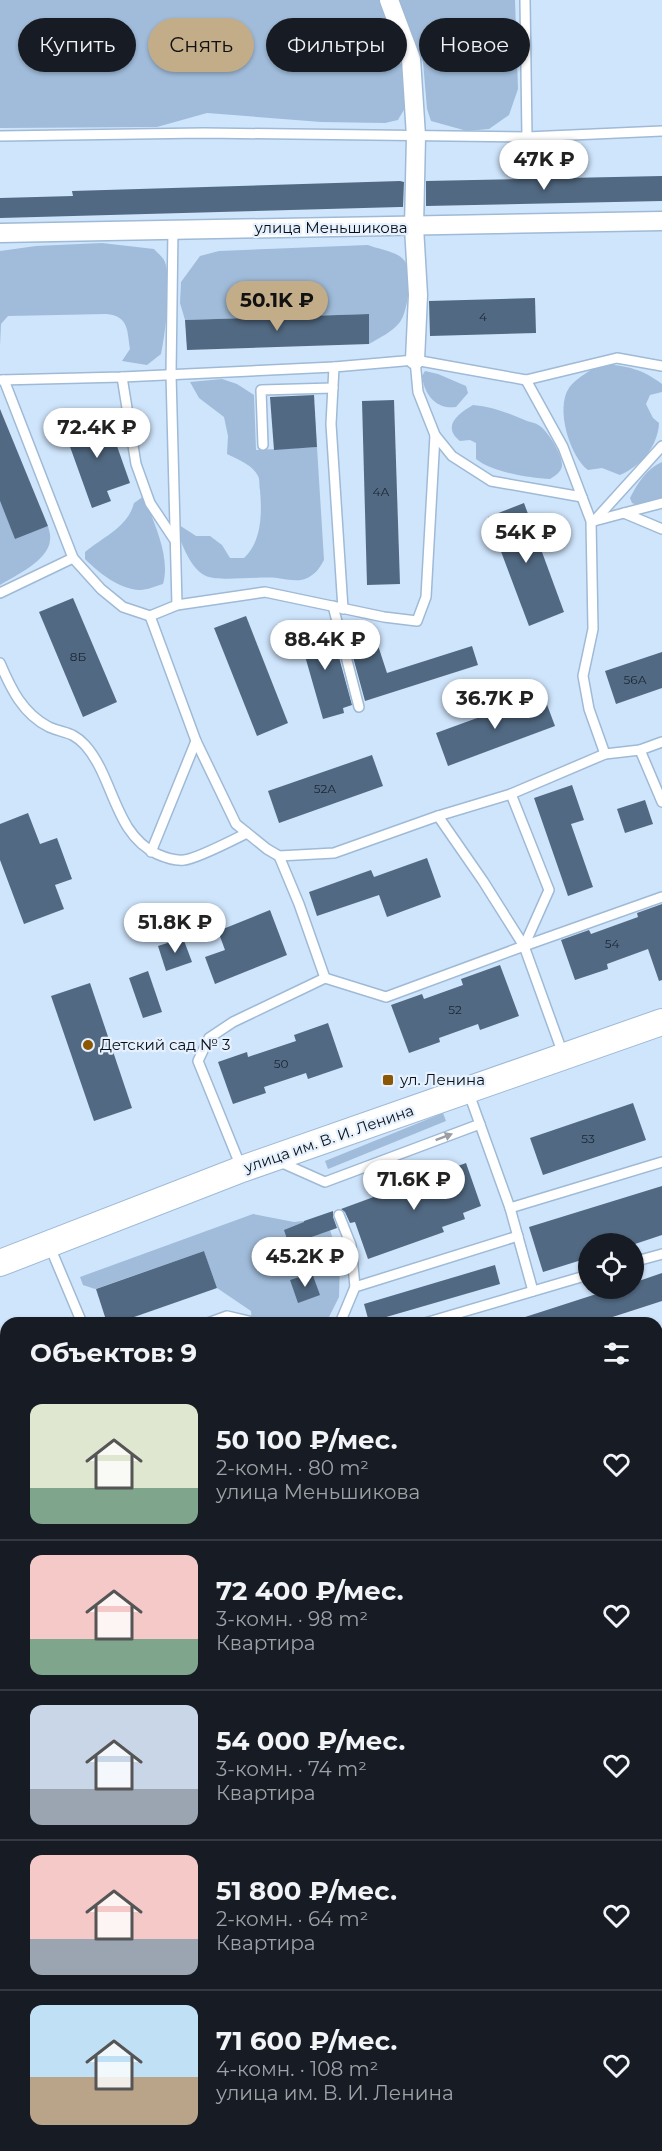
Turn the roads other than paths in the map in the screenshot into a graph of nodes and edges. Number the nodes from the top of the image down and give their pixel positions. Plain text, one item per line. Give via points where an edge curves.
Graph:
1 (389, 0) edge
2 (525, 0) edge
3 (662, 131) edge
4 (0, 136) edge
5 (416, 136) junction
6 (527, 136) junction
7 (662, 221) edge
8 (414, 227) junction
9 (173, 229) junction
10 (0, 233) edge
11 (415, 360) junction
12 (662, 366) edge
13 (334, 367) junction
14 (261, 370) junction
15 (171, 374) junction
16 (122, 377) junction
17 (2, 380) edge
18 (526, 380) junction
19 (333, 388) junction
20 (261, 390) junction
21 (435, 435) junction
22 (263, 445) dead end
23 (662, 446) edge
24 (582, 497) junction
25 (662, 503) edge
26 (624, 513) junction
27 (593, 521) junction
28 (662, 529) edge
29 (174, 538) junction
30 (73, 558) junction
31 (0, 593) edge
32 (177, 605) junction
33 (333, 606) junction
34 (343, 609) junction
35 (150, 616) junction
36 (0, 663) edge
37 (358, 707) dead end
38 (196, 741) junction
39 (662, 742) edge
40 (640, 750) junction
41 (604, 754) junction
42 (511, 794) junction
43 (662, 802) edge
44 (438, 816) junction
45 (247, 833) junction
46 (152, 852) junction
47 (279, 856) junction
48 (662, 897) edge
49 (524, 946) junction
50 (325, 978) junction
51 (662, 1022) edge
52 (564, 1057) junction
53 (467, 1090) junction
54 (480, 1124) junction
55 (272, 1159) junction
56 (662, 1162) edge
57 (242, 1169) junction
58 (510, 1208) junction
59 (339, 1215) dead end
60 (518, 1236) junction
61 (49, 1244) junction
62 (662, 1254) edge
63 (644, 1259) edge
64 (0, 1263) edge
65 (578, 1278) edge
66 (355, 1287) junction
67 (533, 1291) junction
68 (79, 1317) edge
69 (342, 1317) edge
70 (445, 1317) edge

1 - 5 street via 411,59
2 - 6 lane
3 - 6 lane
4 - 5 lane
5 - 6 lane
5 - 8 street
7 - 8 street, улица Меньшикова
8 - 9 street, улица Меньшикова
8 - 11 street via 418,295
9 - 10 street, улица Меньшикова
9 - 15 lane
11 - 13 lane
11 - 18 lane
11 - 21 lane via 418,392
12 - 18 lane via 617,358
13 - 14 lane
13 - 19 lane
14 - 15 lane
14 - 20 lane
15 - 16 lane
15 - 29 lane
16 - 17 lane
16 - 29 lane via 136,464 150,503
17 - 30 lane
18 - 24 lane via 563,447
19 - 20 lane
19 - 34 lane via 331,424
20 - 22 lane
21 - 24 lane via 452,456 491,481
21 - 34 lane via 426,597 417,621
23 - 27 lane
24 - 27 lane
25 - 26 lane
26 - 27 lane
26 - 28 lane
27 - 41 lane via 593,629 583,676
29 - 32 lane
30 - 31 lane
30 - 35 lane via 123,607
32 - 33 lane via 265,592
32 - 35 lane
33 - 34 lane
33 - 37 lane
35 - 38 lane
36 - 46 lane via 11,690 27,711 49,726 76,736 94,755 125,824
38 - 45 lane via 236,824
38 - 46 lane
39 - 40 lane
40 - 41 lane
40 - 43 lane
41 - 42 lane
42 - 44 lane
42 - 49 lane via 549,890
44 - 47 lane via 334,853
44 - 49 lane
45 - 46 lane via 185,860 168,859
45 - 47 lane
47 - 50 lane
48 - 49 lane
49 - 50 lane via 386,997
49 - 52 lane
50 - 57 lane via 217,1032 209,1038 198,1061
51 - 52 main road, улица им. В. И. Ленина
52 - 53 main road, улица им. В. И. Ленина
53 - 54 lane
53 - 55 main road, улица им. В. И. Ленина
55 -> 54 lane via 325,1182
54 - 58 lane
55 - 57 main road, улица им. В. И. Ленина
56 - 58 lane
57 - 61 main road, улица им. В. И. Ленина
58 - 60 lane
59 - 66 lane via 351,1245
60 - 66 lane
60 - 67 lane
61 - 64 main road, улица им. В. И. Ленина
61 - 68 lane
62 - 63 lane
65 - 67 lane
66 - 69 lane
67 - 70 lane

